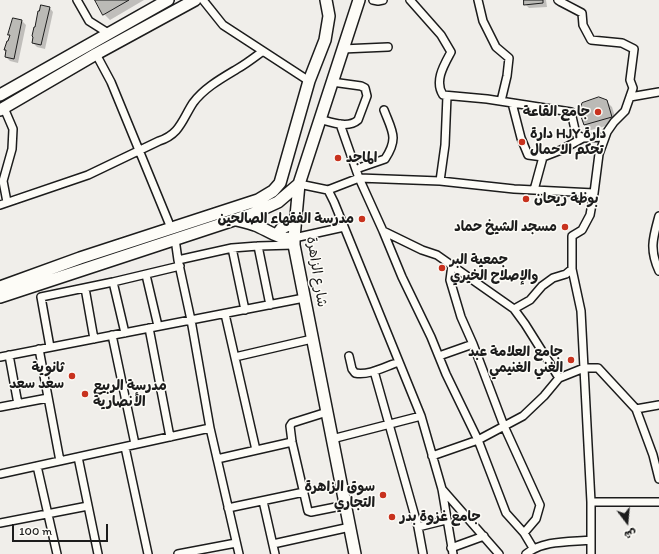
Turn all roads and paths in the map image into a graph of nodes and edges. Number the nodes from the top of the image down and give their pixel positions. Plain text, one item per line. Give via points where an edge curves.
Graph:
1 (77, 0) edge
2 (168, 0) edge
3 (195, 0) edge
4 (203, 0) edge
5 (326, 0) edge
6 (359, 0) edge
7 (373, 0) edge
8 (383, 0) edge
9 (410, 0) edge
10 (478, 0) edge
11 (558, 0) edge
12 (108, 33) junction
13 (388, 47) dead end
14 (342, 49) junction
15 (263, 51) junction
16 (96, 54) junction
17 (309, 82) junction
18 (332, 82) junction
19 (659, 92) edge
20 (0, 95) edge
21 (447, 96) junction
22 (630, 97) junction
23 (501, 101) junction
24 (512, 103) junction
25 (2, 109) edge
26 (384, 110) dead end
27 (319, 119) junction
28 (340, 124) junction
29 (605, 137) junction
30 (582, 138) junction
31 (140, 150) junction
32 (542, 157) junction
33 (356, 169) junction
34 (359, 178) junction
35 (440, 181) junction
36 (299, 184) junction
37 (328, 190) junction
38 (534, 190) junction
39 (594, 193) junction
40 (8, 202) junction
41 (0, 205) edge
42 (659, 216) edge
43 (237, 220) junction
44 (344, 227) junction
45 (383, 231) junction
46 (173, 234) junction
47 (291, 237) junction
48 (258, 246) junction
49 (232, 248) junction
50 (657, 261) edge
51 (179, 263) junction
52 (452, 265) junction
53 (572, 269) junction
54 (659, 270) edge
55 (146, 275) junction
56 (113, 282) junction
57 (0, 287) edge
58 (85, 288) junction
59 (0, 297) edge
60 (304, 298) junction
61 (270, 305) junction
62 (514, 309) junction
63 (245, 310) junction
64 (225, 314) junction
65 (191, 320) junction
66 (158, 326) junction
67 (149, 328) junction
68 (125, 333) junction
69 (112, 335) junction
70 (94, 339) junction
71 (312, 340) junction
72 (473, 344) junction
73 (50, 347) junction
74 (39, 349) junction
75 (9, 355) junction
76 (348, 356) dead end
77 (439, 356) junction
78 (0, 357) edge
79 (235, 357) junction
80 (399, 362) junction
81 (584, 368) junction
82 (374, 371) junction
83 (559, 378) junction
84 (48, 398) junction
85 (18, 404) junction
86 (659, 405) edge
87 (0, 407) edge
88 (636, 409) junction
89 (327, 412) junction
90 (421, 416) junction
91 (389, 424) junction
92 (504, 426) junction
93 (210, 428) junction
94 (170, 437) junction
95 (332, 439) junction
96 (478, 440) junction
97 (292, 442) junction
98 (136, 444) junction
99 (125, 447) junction
100 (256, 450) junction
101 (656, 454) edge
102 (432, 456) junction
103 (78, 457) junction
104 (217, 459) junction
105 (60, 461) junction
106 (37, 466) junction
107 (0, 474) edge
108 (659, 479) edge
109 (442, 489) junction
110 (304, 492) junction
111 (263, 501) junction
112 (591, 502) junction
113 (659, 502) edge
114 (346, 505) junction
115 (88, 506) junction
116 (228, 508) junction
117 (48, 513) junction
118 (446, 520) junction
119 (0, 523) edge
120 (350, 527) junction
121 (418, 527) junction
122 (524, 533) junction
123 (484, 536) junction
124 (591, 540) junction
125 (236, 542) junction
126 (273, 544) junction
127 (533, 548) junction
128 (452, 551) edge
129 (57, 554) edge
130 (98, 554) edge
131 (148, 554) edge
132 (178, 554) edge
133 (239, 554) edge
134 (275, 554) edge
135 (356, 554) edge
136 (424, 554) edge
137 (500, 554) edge
138 (526, 554) edge
139 (591, 554) edge

1 - 12 street via 90,21
2 - 12 main road
3 - 16 main road
4 - 15 street via 223,25
5 - 17 main road via 329,16 325,40
6 - 14 main road, شارع الزاهرة
7 - 8 street
9 - 21 street via 441,35 451,52 438,88
10 - 23 street via 483,21 496,47 509,58
11 - 22 street via 582,13 583,26 591,40 622,43 634,49 630,80 633,88
12 - 20 main road
13 - 14 street
14 - 18 main road, شارع الزاهرة
15 - 17 street
15 - 31 street via 207,89 194,102 177,130 168,138
16 - 25 main road
16 - 31 street
17 - 46 main road via 277,187 269,195 258,200
18 - 27 main road, شارع الزاهرة
18 - 28 street via 361,86 365,88 367,96 358,120 350,125
19 - 22 street
21 - 23 street
21 - 35 street via 445,145
22 - 29 street via 625,111 614,122
23 - 24 street
24 - 30 street via 571,112 576,134
24 - 32 street via 528,154
25 - 40 street via 13,129 12,149 3,181
26 - 33 street via 394,135 388,155 385,159
27 - 28 street
27 - 36 main road, شارع الزاهرة
28 - 33 street
29 - 30 street
29 - 39 street via 599,154
30 - 32 street
31 - 40 street via 88,176
31 - 46 street
32 - 38 street
33 - 34 street
34 - 35 street
34 - 37 street
34 - 45 street
35 - 38 street
36 - 37 street
36 - 43 main road via 278,202
36 - 47 main road, شارع الزاهرة
37 - 44 street
38 - 39 street
39 - 53 street via 590,215 582,230 572,236
40 - 41 street
42 - 50 street via 652,241
43 - 46 main road
43 - 47 main road
44 - 47 street
44 - 80 street
45 - 52 street
45 - 77 street
46 - 51 street
46 - 57 main road via 80,258
46 - 59 main road
47 - 48 street
47 - 60 main road, شارع الزاهرة
48 - 49 street
48 - 61 street
49 - 51 street
49 - 63 street
50 - 54 street
51 - 55 street
51 - 65 street
52 - 62 street
52 - 72 street via 450,280
53 - 62 street via 553,278 530,300
53 - 81 street via 582,311
55 - 56 street
55 - 66 street
56 - 58 street
56 - 68 street
58 - 70 street
58 - 73 street via 41,297
60 - 61 street
60 - 71 main road, شارع الزاهرة
61 - 63 street
62 - 83 street
63 - 64 street
64 - 65 street
64 - 79 street
65 - 66 street
65 - 93 street
66 - 67 street
67 - 68 street
67 - 94 street
68 - 69 street
69 - 70 street
69 - 98 street
70 - 73 street
71 - 79 street
71 - 89 main road, شارع الزاهرة
72 - 77 street
72 - 92 street
73 - 74 street
74 - 75 street
74 - 84 street
75 - 78 street
75 - 85 street
76 - 82 street via 354,373
77 - 96 street
79 - 100 street
80 - 82 street
80 - 90 street
81 - 83 street
81 - 88 street via 598,368
81 - 112 street
82 - 91 street
83 - 92 street via 523,416
84 - 85 street
84 - 105 street
85 - 87 street
86 - 88 street
88 - 101 street
89 - 95 main road, شارع الزاهرة
89 - 97 street via 292,422
90 - 91 street
90 - 102 street
91 - 95 street
91 - 121 street
92 - 96 street
92 - 122 street via 540,505 536,519
93 - 94 street
93 - 104 street
94 - 98 street
95 - 114 main road, شارع الزاهرة
96 - 102 street
96 - 122 street via 506,513
97 - 100 street
97 - 110 street
98 - 99 street
99 - 103 street
99 - 131 street
100 - 104 street
101 - 108 street
102 - 109 street
103 - 105 street
103 - 115 street
104 - 116 street
105 - 106 street
106 - 107 street
106 - 117 street
109 - 118 street
109 - 123 street
110 - 111 street
110 - 114 street via 308,511 311,512
111 - 116 street
111 - 126 street
112 - 113 street
112 - 124 street
114 - 120 main road, شارع الزاهرة
115 - 117 street
115 - 130 street
116 - 125 street
117 - 119 street
117 - 129 street
118 - 121 street
118 - 128 street
120 - 126 street
120 - 135 main road, شارع الزاهرة
121 - 136 street
122 - 127 street
123 - 128 street
123 - 137 street
124 - 127 street via 547,544
124 - 139 street
125 - 132 street
125 - 133 street
126 - 134 street
127 - 138 street

